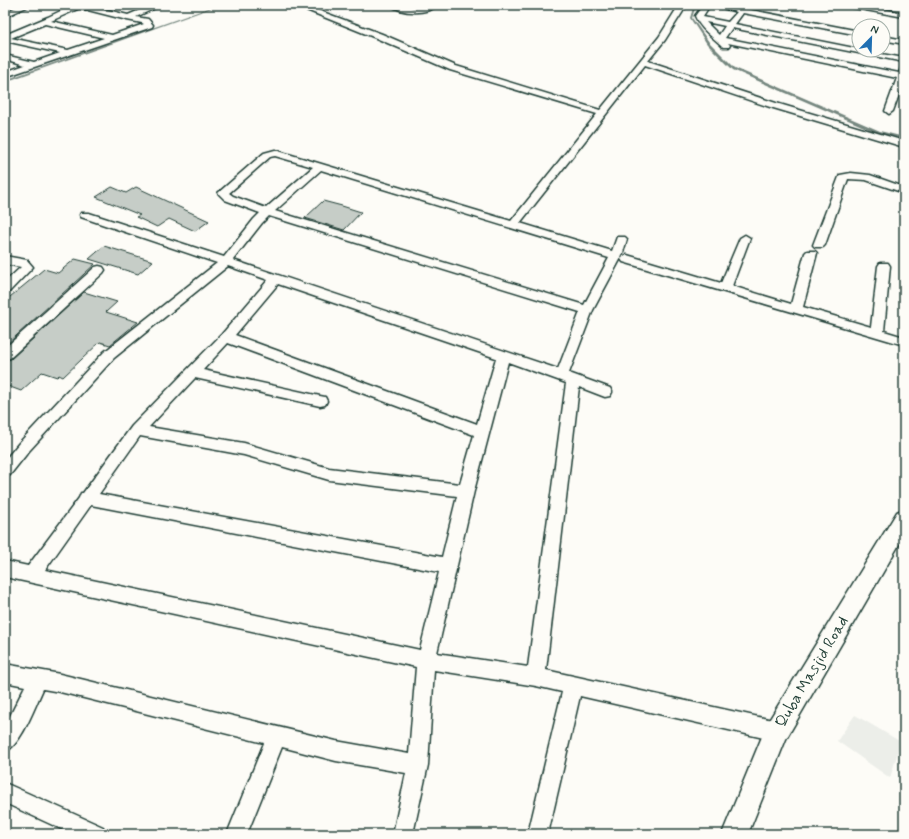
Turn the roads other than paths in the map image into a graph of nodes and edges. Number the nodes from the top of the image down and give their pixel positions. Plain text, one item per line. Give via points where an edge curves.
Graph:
1 (27, 5) edge
2 (79, 5) edge
3 (158, 5) edge
4 (298, 5) edge
5 (394, 5) edge
6 (434, 5) edge
7 (683, 5) edge
8 (707, 5) edge
9 (714, 5) edge
10 (849, 5) edge
11 (117, 7) dead end
12 (105, 8) edge
13 (743, 8) edge
14 (5, 15) edge
15 (904, 16) edge
16 (127, 18) junction
17 (700, 19) junction
18 (44, 22) junction
19 (730, 26) junction
20 (851, 31) edge
21 (5, 38) edge
22 (115, 38) junction
23 (720, 39) junction
24 (891, 40) edge
25 (904, 42) edge
26 (729, 48) dead end
27 (70, 53) junction
28 (5, 57) edge
29 (904, 60) edge
30 (643, 62) junction
31 (34, 65) junction
32 (5, 75) edge
33 (903, 75) edge
34 (900, 94) edge
35 (889, 111) dead end
36 (602, 113) junction
37 (904, 144) edge
38 (319, 167) junction
39 (904, 190) edge
40 (266, 212) junction
41 (85, 215) dead end
42 (513, 225) junction
43 (745, 238) dead end
44 (621, 239) dead end
45 (621, 258) junction
46 (5, 260) edge
47 (228, 261) junction
48 (884, 266) dead end
49 (99, 270) dead end
50 (276, 279) junction
51 (725, 288) junction
52 (5, 289) edge
53 (796, 309) junction
54 (587, 310) junction
55 (877, 333) junction
56 (226, 337) junction
57 (904, 341) edge
58 (5, 355) edge
59 (503, 356) junction
60 (192, 372) junction
61 (567, 377) junction
62 (605, 392) dead end
63 (320, 401) dead end
64 (137, 430) junction
65 (483, 432) junction
66 (5, 471) edge
67 (466, 491) junction
68 (86, 498) junction
69 (901, 531) edge
70 (449, 566) junction
71 (5, 569) edge
72 (32, 574) junction
73 (426, 660) junction
74 (5, 673) edge
75 (536, 677) junction
76 (38, 679) junction
77 (573, 685) junction
78 (777, 731) junction
79 (277, 736) junction
80 (5, 742) edge
81 (418, 765) junction
82 (5, 793) edge
83 (92, 833) edge
84 (238, 834) edge
85 (403, 834) edge
86 (538, 834) edge
87 (734, 834) edge

1 - 14 street
2 - 12 street via 96,10
2 - 18 street
3 - 16 street
4 - 36 street via 453,68
5 - 6 street via 418,11
7 - 30 street
8 - 17 street via 702,10
9 - 13 street
10 - 15 street
11 - 12 street
12 - 16 street
13 - 19 street
13 - 20 street
16 - 22 street via 145,21 149,25
17 - 19 street
17 - 23 street via 709,32
18 - 21 street
18 - 22 street
19 - 23 street
19 - 29 street
21 - 27 street
22 - 27 street
23 - 26 street
23 - 33 street
24 - 25 street
27 - 31 street
28 - 31 street
30 - 36 street
30 - 37 street via 702,83
31 - 32 street
33 - 34 street
34 - 35 street
36 - 42 street
38 - 40 street
38 - 40 street via 279,154 271,154 224,190 223,193 229,198
38 - 42 street
39 - 53 street via 861,176 844,177 815,249
40 - 47 street
40 - 54 street
41 - 47 street
42 - 45 street
43 - 51 street
44 - 45 street
45 - 51 street
45 - 54 street
46 - 52 street via 23,263 27,267
47 - 50 street
47 - 66 street via 109,355
48 - 55 street
49 - 58 street
50 - 56 street
50 - 59 street
51 - 53 street
53 - 55 street
54 - 61 street
55 - 57 street
56 - 60 street
56 - 65 street
59 - 61 street
59 - 65 street
60 - 63 street
60 - 64 street
61 - 62 street
61 - 75 street
64 - 67 street via 244,449 328,474
64 - 68 street
65 - 67 street
67 - 70 street
68 - 70 street
68 - 72 street
69 - 78 street, Quba Masjid Road
70 - 73 street
71 - 72 street
72 - 73 street
73 - 75 street
73 - 81 street
74 - 76 street
75 - 77 street
76 - 79 street
76 - 80 street
77 - 78 street
77 - 86 street
78 - 87 street, Quba Masjid Road
79 - 81 street via 336,751
79 - 84 street
81 - 85 street
82 - 83 street

